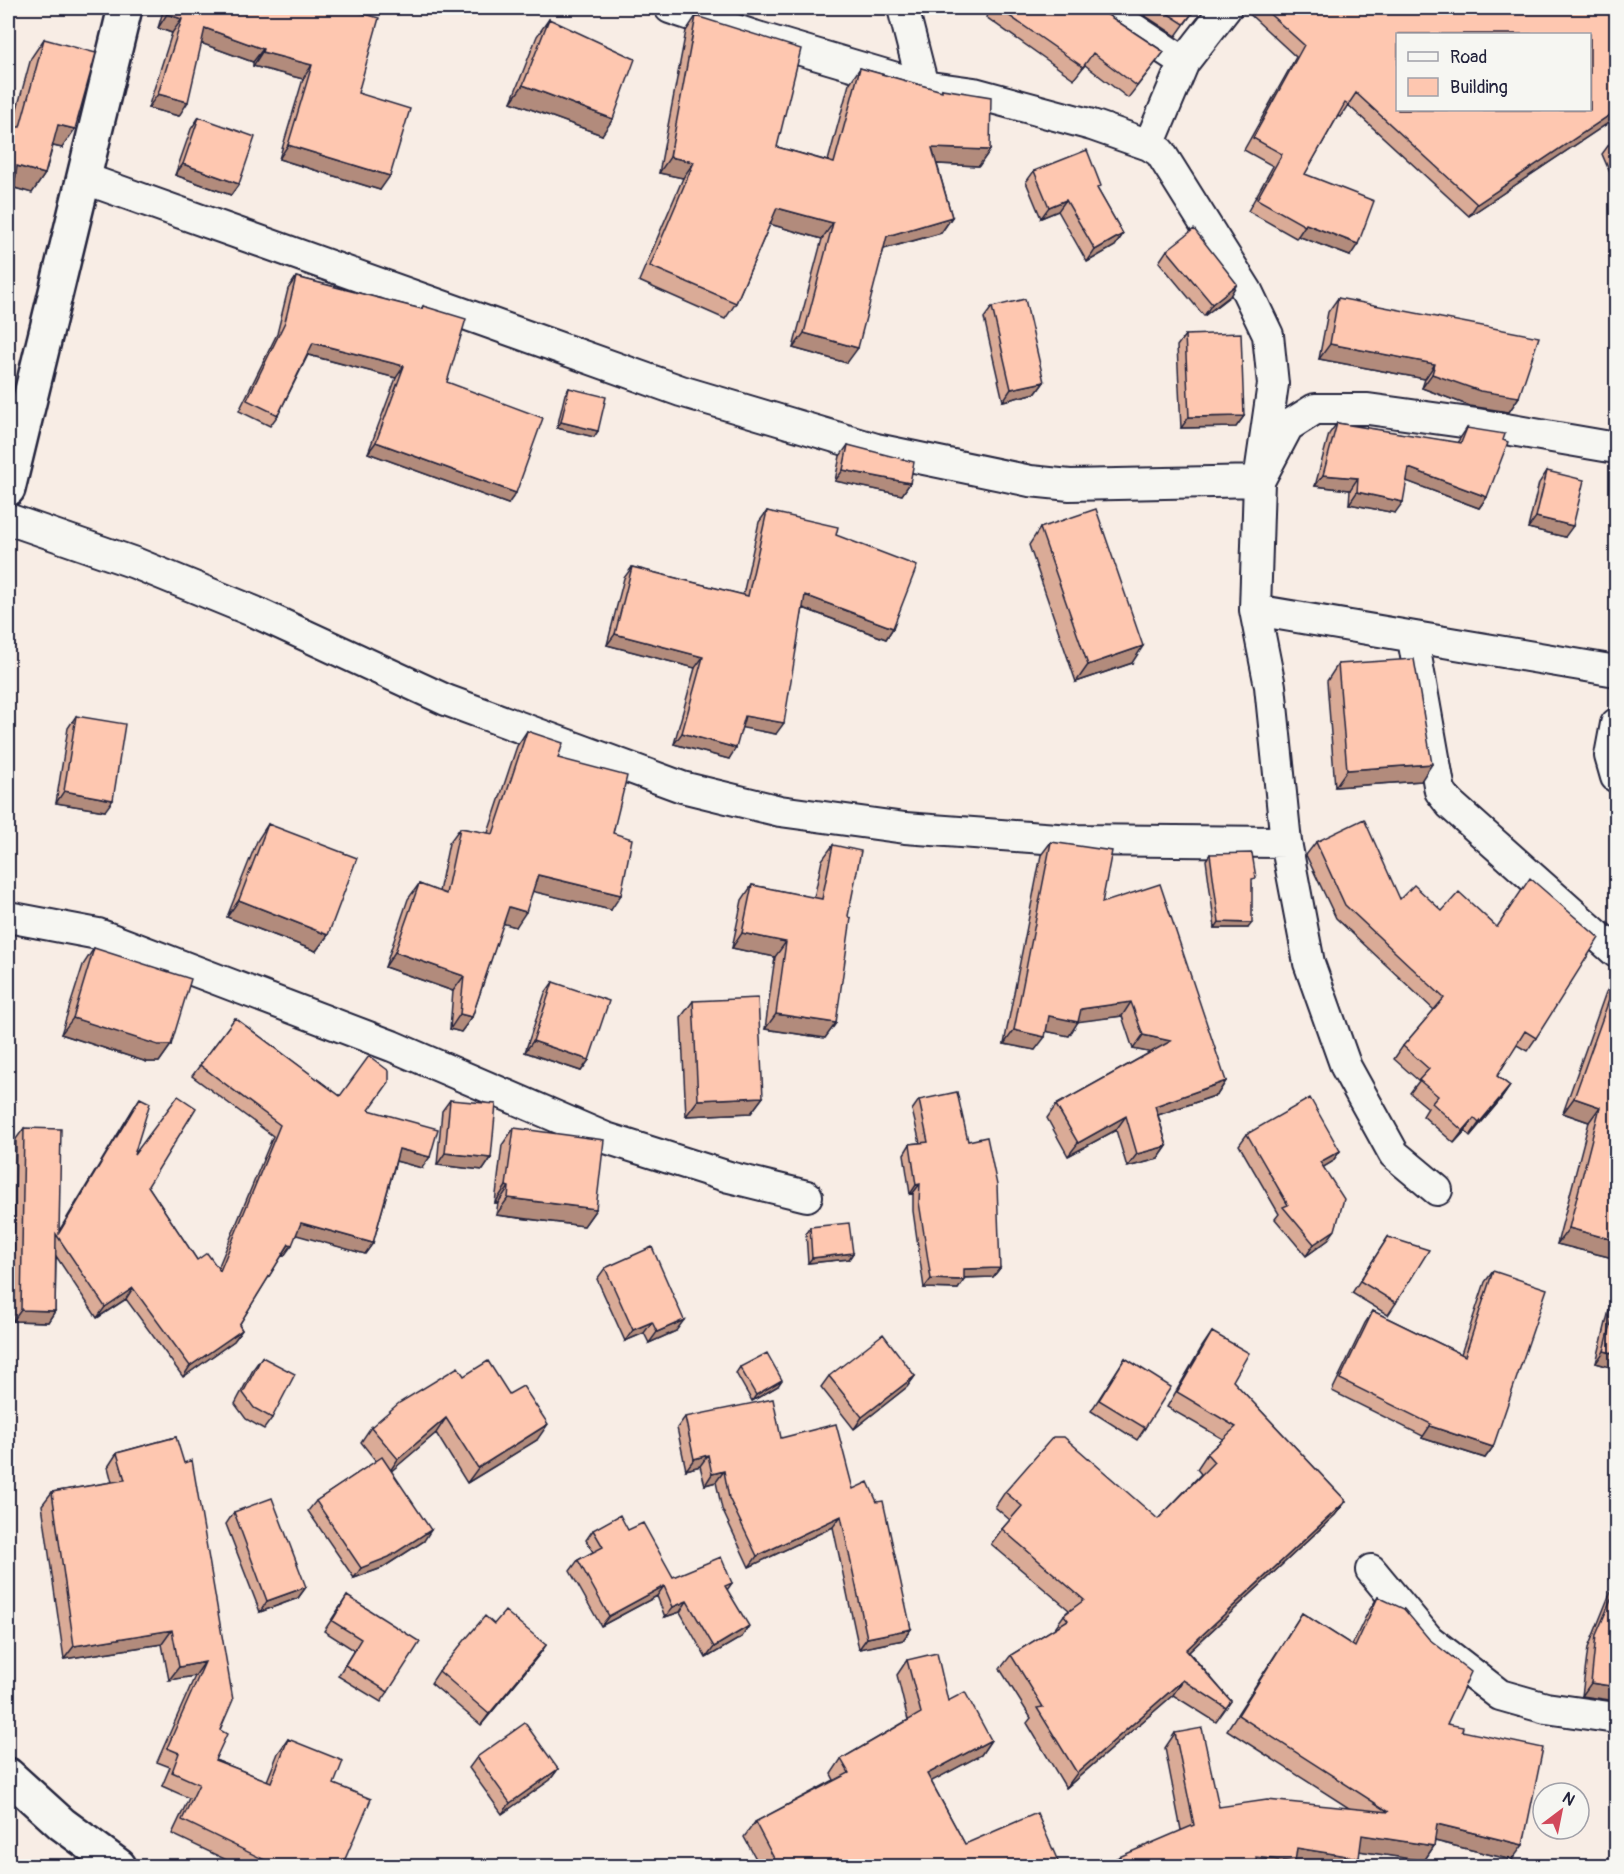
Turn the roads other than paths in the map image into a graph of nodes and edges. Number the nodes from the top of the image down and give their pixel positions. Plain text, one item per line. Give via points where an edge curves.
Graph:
1 (125, 8) edge
2 (670, 8) edge
3 (903, 8) edge
4 (1102, 8) edge
5 (1226, 8) edge
6 (1184, 63) junction
7 (923, 86) junction
8 (1149, 145) junction
9 (83, 178) junction
10 (1617, 448) edge
11 (1259, 481) junction
12 (8, 489) edge
13 (8, 519) edge
14 (1255, 610) junction
15 (1413, 639) junction
16 (1617, 671) edge
17 (1617, 724) edge
18 (1617, 777) edge
19 (1286, 842) junction
20 (8, 917) edge
21 (1617, 952) edge
22 (1437, 1190) dead end
23 (807, 1197) dead end
24 (1371, 1570) dead end
25 (1617, 1718) edge
26 (8, 1777) edge
27 (119, 1866) edge

1 - 9 street
2 - 7 street
3 - 7 street
4 - 6 street
5 - 6 street
6 - 8 street
7 - 8 street via 974,93
8 - 11 street via 1160,152 1241,281 1268,335 1273,384
9 - 11 street via 681,391 876,449 1030,481 1070,485
9 - 12 street
10 - 11 street via 1368,409 1315,409 1288,426
11 - 14 street
13 - 19 street via 135,563 255,612 446,700 682,787 780,811 905,828 1083,841
14 - 15 street
14 - 19 street via 1270,686
15 - 16 street
15 - 21 street via 1440,791
17 - 18 street via 1610,756
19 - 22 street via 1310,963 1346,1067 1394,1154
20 - 23 street via 98,934 393,1046 606,1138
24 - 25 street via 1429,1640 1500,1695 1546,1708
26 - 27 street

